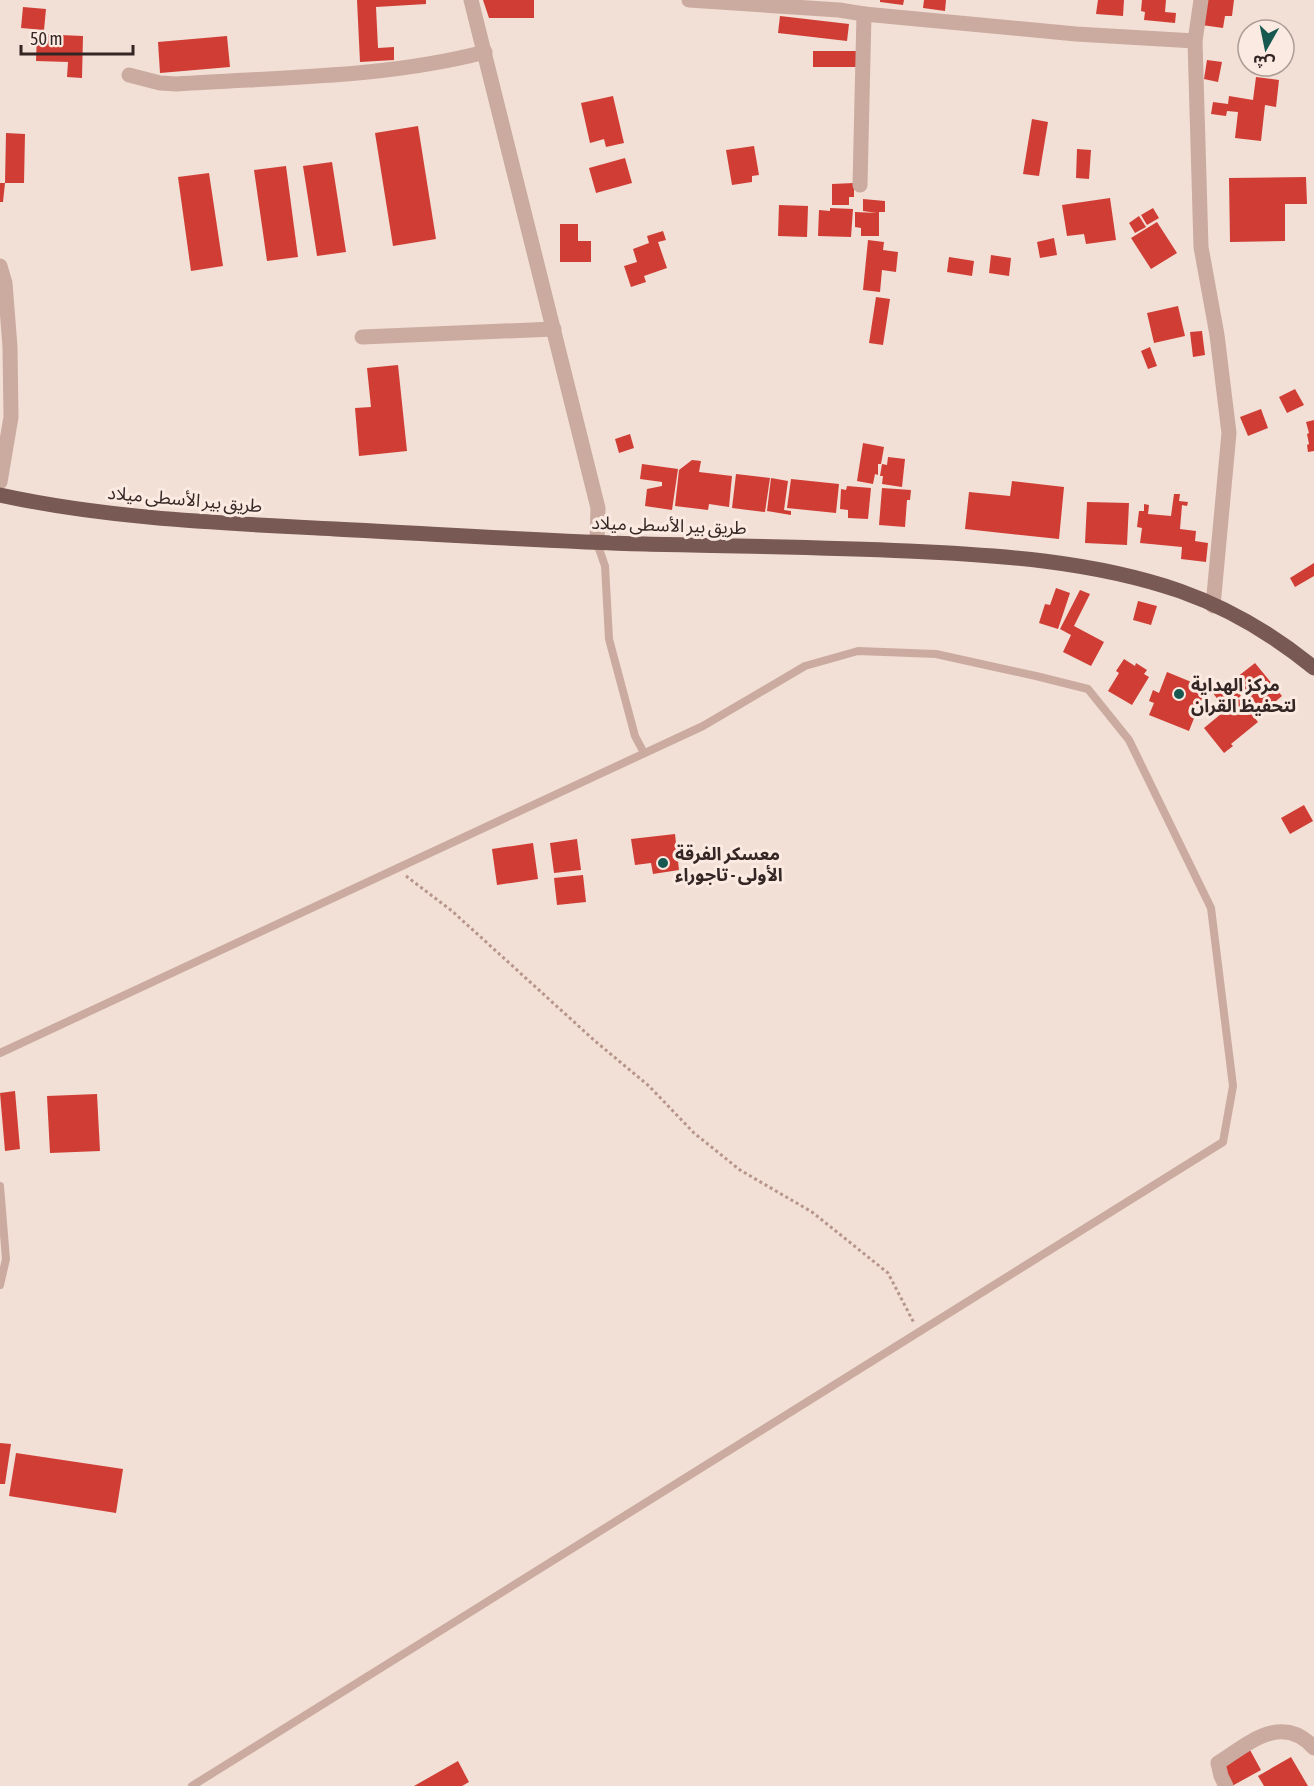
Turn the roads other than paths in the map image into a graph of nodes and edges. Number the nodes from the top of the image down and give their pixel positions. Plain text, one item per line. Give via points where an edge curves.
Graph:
1 (471, 0) edge
2 (689, 0) edge
3 (1201, 0) edge
4 (864, 14) junction
5 (1195, 40) junction
6 (485, 52) junction
7 (129, 75) dead end
8 (860, 185) dead end
9 (0, 266) edge
10 (554, 328) junction
11 (362, 338) dead end
12 (0, 482) edge
13 (0, 495) edge
14 (597, 543) junction
15 (1213, 606) junction
16 (1314, 668) edge
17 (644, 753) junction
18 (0, 1053) edge
19 (0, 1186) edge
20 (0, 1285) edge
21 (1314, 1748) edge
22 (192, 1786) edge
23 (1226, 1786) edge

1 - 6 street
2 - 4 street
3 - 5 street
4 - 5 street via 1093,35
4 - 8 street
5 - 15 street via 1201,247 1230,433
6 - 7 street via 427,66 356,73 177,84
6 - 10 street
9 - 12 street via 9,337 11,417
10 - 11 street
10 - 14 street via 598,508
13 - 14 main road, طريق بير الأسطى ميلاد via 173,521
14 - 15 main road, طريق بير الأسطى ميلاد via 976,554 1118,574 1182,592
14 - 17 lane via 605,566 609,639 635,736
15 - 16 main road, طريق بير الأسطى ميلاد via 1245,621
17 - 18 lane
17 - 22 lane via 704,726 805,666 858,651 936,654 1088,689 1129,740 1211,908 1233,1086 1223,1142
19 - 20 lane via 6,1259
21 - 23 street via 1300,1735 1272,1731 1218,1763

